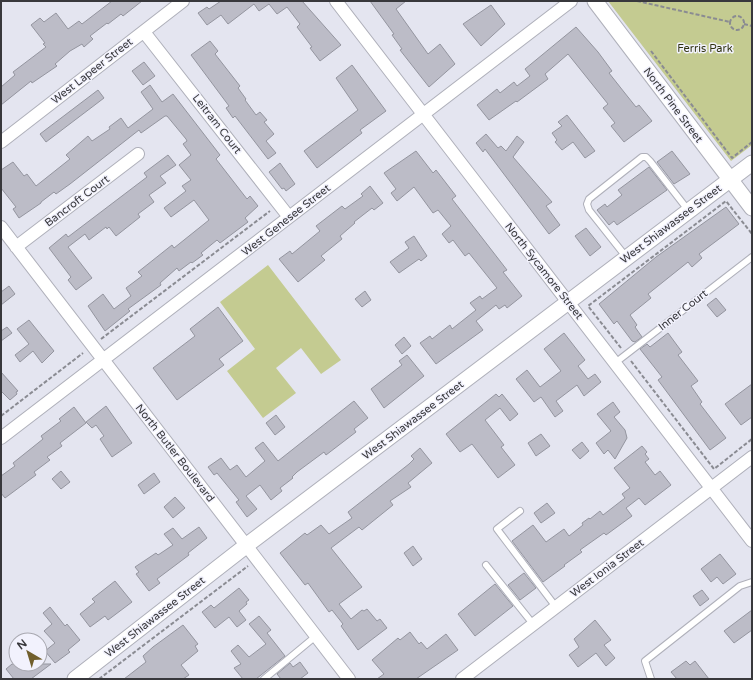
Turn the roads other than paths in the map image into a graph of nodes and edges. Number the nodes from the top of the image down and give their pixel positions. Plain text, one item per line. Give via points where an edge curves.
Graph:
1 (183, 1) edge
2 (336, 1) edge
3 (571, 1) edge
4 (594, 1) edge
5 (144, 32) junction
6 (424, 114) junction
7 (1, 142) edge
8 (138, 154) dead end
9 (752, 163) edge
10 (730, 180) junction
11 (752, 208) edge
12 (689, 211) junction
13 (289, 217) junction
14 (1, 227) edge
15 (16, 247) junction
16 (752, 257) edge
17 (627, 258) junction
18 (569, 303) junction
19 (103, 360) junction
20 (615, 363) junction
21 (1, 438) edge
22 (752, 457) edge
23 (711, 489) junction
24 (520, 510) dead end
25 (752, 541) edge
26 (247, 545) junction
27 (486, 565) dead end
28 (752, 582) edge
29 (556, 607) junction
30 (534, 624) junction
31 (316, 636) junction
32 (74, 679) edge
33 (264, 679) edge
34 (349, 679) edge
35 (462, 679) edge
36 (651, 679) edge

1 - 5 street, West Lapeer Street
2 - 6 street, North Sycamore Street
3 - 6 street, West Genesee Street
4 - 10 street, North Pine Street
5 - 7 street, West Lapeer Street
5 - 13 street, Leitram Court
6 - 13 street, West Genesee Street
6 - 18 street, North Sycamore Street
8 - 15 street, Bancroft Court
9 - 10 street, West Shiawassee Street
10 - 11 street, North Pine Street
10 - 12 street, West Shiawassee Street
12 - 17 street, West Shiawassee Street
12 - 17 lane via 650,161 642,157 589,199 587,204
13 - 19 street, West Genesee Street
14 - 15 street, North Butler Boulevard
15 - 19 street, North Butler Boulevard
16 - 20 lane, Inner Court
17 - 18 street, West Shiawassee Street
18 - 20 street, North Sycamore Street
18 - 26 street, West Shiawassee Street
19 - 21 street, West Genesee Street
19 - 26 street, North Butler Boulevard
20 - 23 street, North Sycamore Street
22 - 23 street, West Ionia Street
23 - 25 street, North Sycamore Street
23 - 29 street, West Ionia Street
24 - 29 lane via 497,529
26 - 31 street, North Butler Boulevard
26 - 32 street, West Shiawassee Street
27 - 30 lane
28 - 36 lane via 740,586 645,661
29 - 30 street, West Ionia Street
30 - 35 street, West Ionia Street
31 - 33 lane
31 - 34 street, North Butler Boulevard

